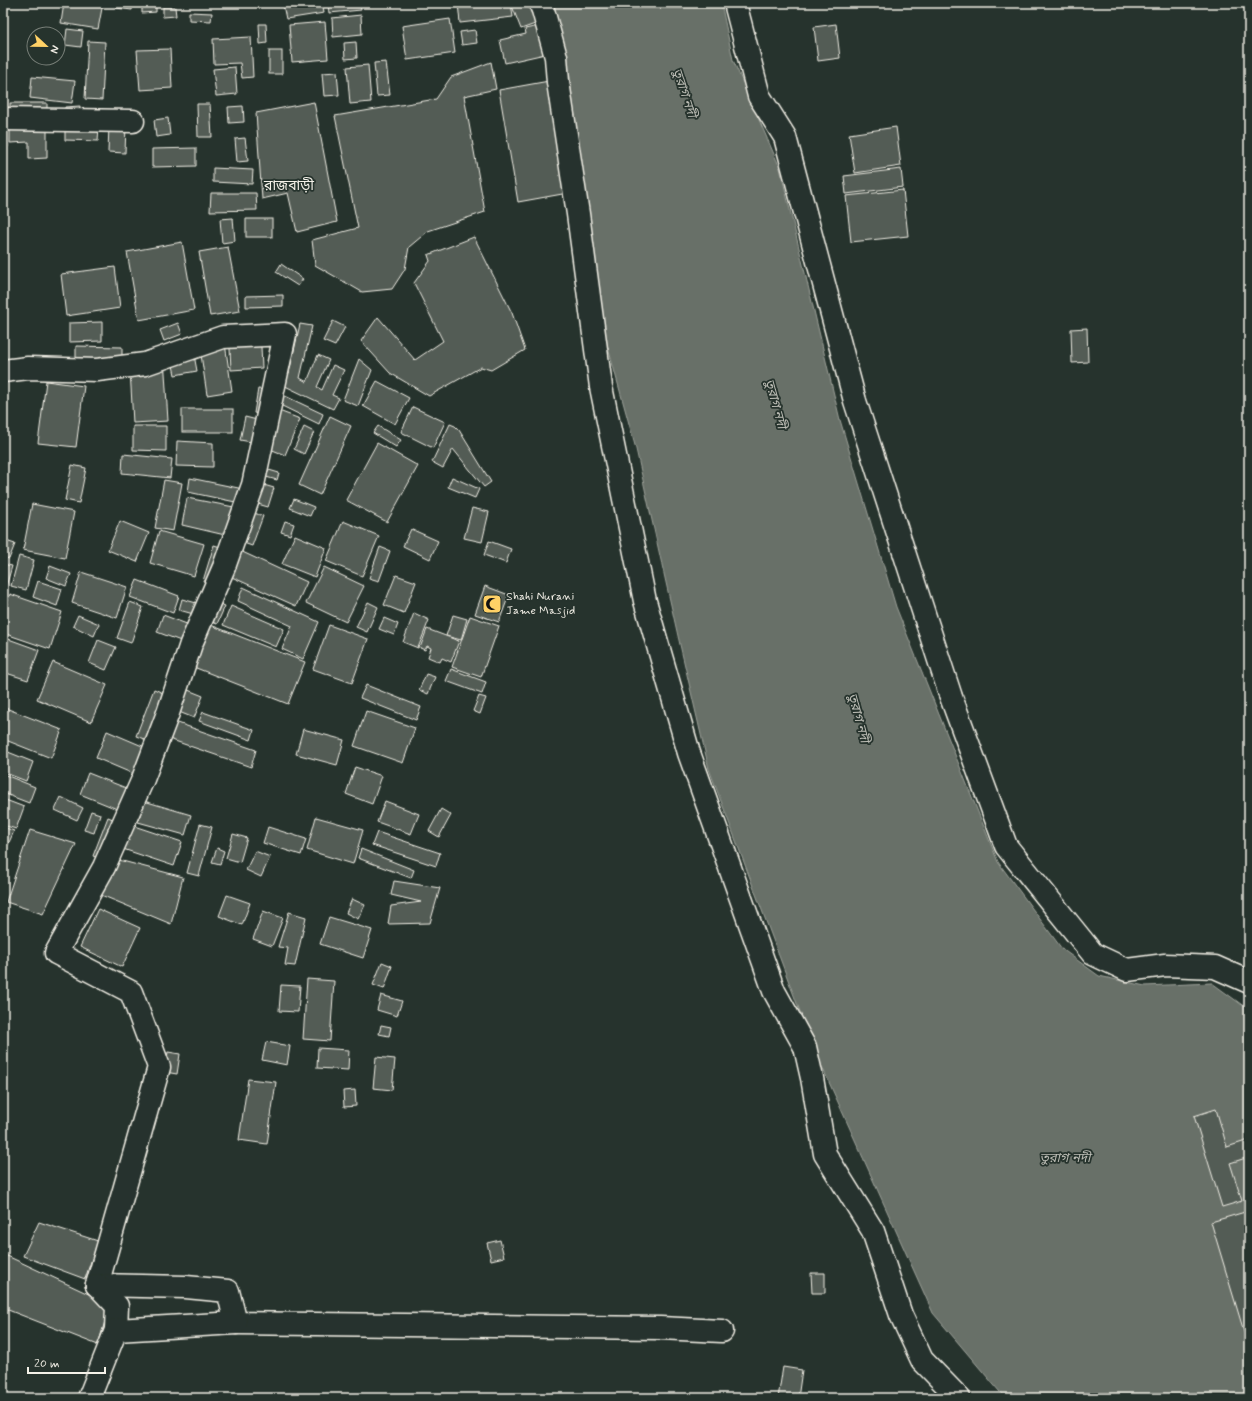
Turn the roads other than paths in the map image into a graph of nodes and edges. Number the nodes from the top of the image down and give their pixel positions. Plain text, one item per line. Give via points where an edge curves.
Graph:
1 (540, 3) edge
2 (736, 3) edge
3 (3, 119) edge
4 (133, 121) dead end
5 (3, 371) edge
6 (1249, 982) edge
7 (97, 1285) junction
8 (236, 1323) junction
9 (116, 1330) junction
10 (722, 1331) dead end
11 (89, 1398) edge
12 (959, 1398) edge

1 - 12 street via 556,57 603,394 645,601 689,753 774,991 805,1047 825,1154 873,1231 901,1315 922,1360
2 - 6 street via 759,96 785,137 858,408 951,697 1006,846 1093,954 1127,970 1165,965 1215,967
3 - 4 street
5 - 7 street via 28,368 97,370 145,364 223,338 286,334 253,485 224,567 191,644 143,779 104,867 56,953 131,992 160,1067
7 - 8 street via 186,1287 228,1291
7 - 9 street via 117,1306
8 - 9 street
8 - 10 street
9 - 11 street

